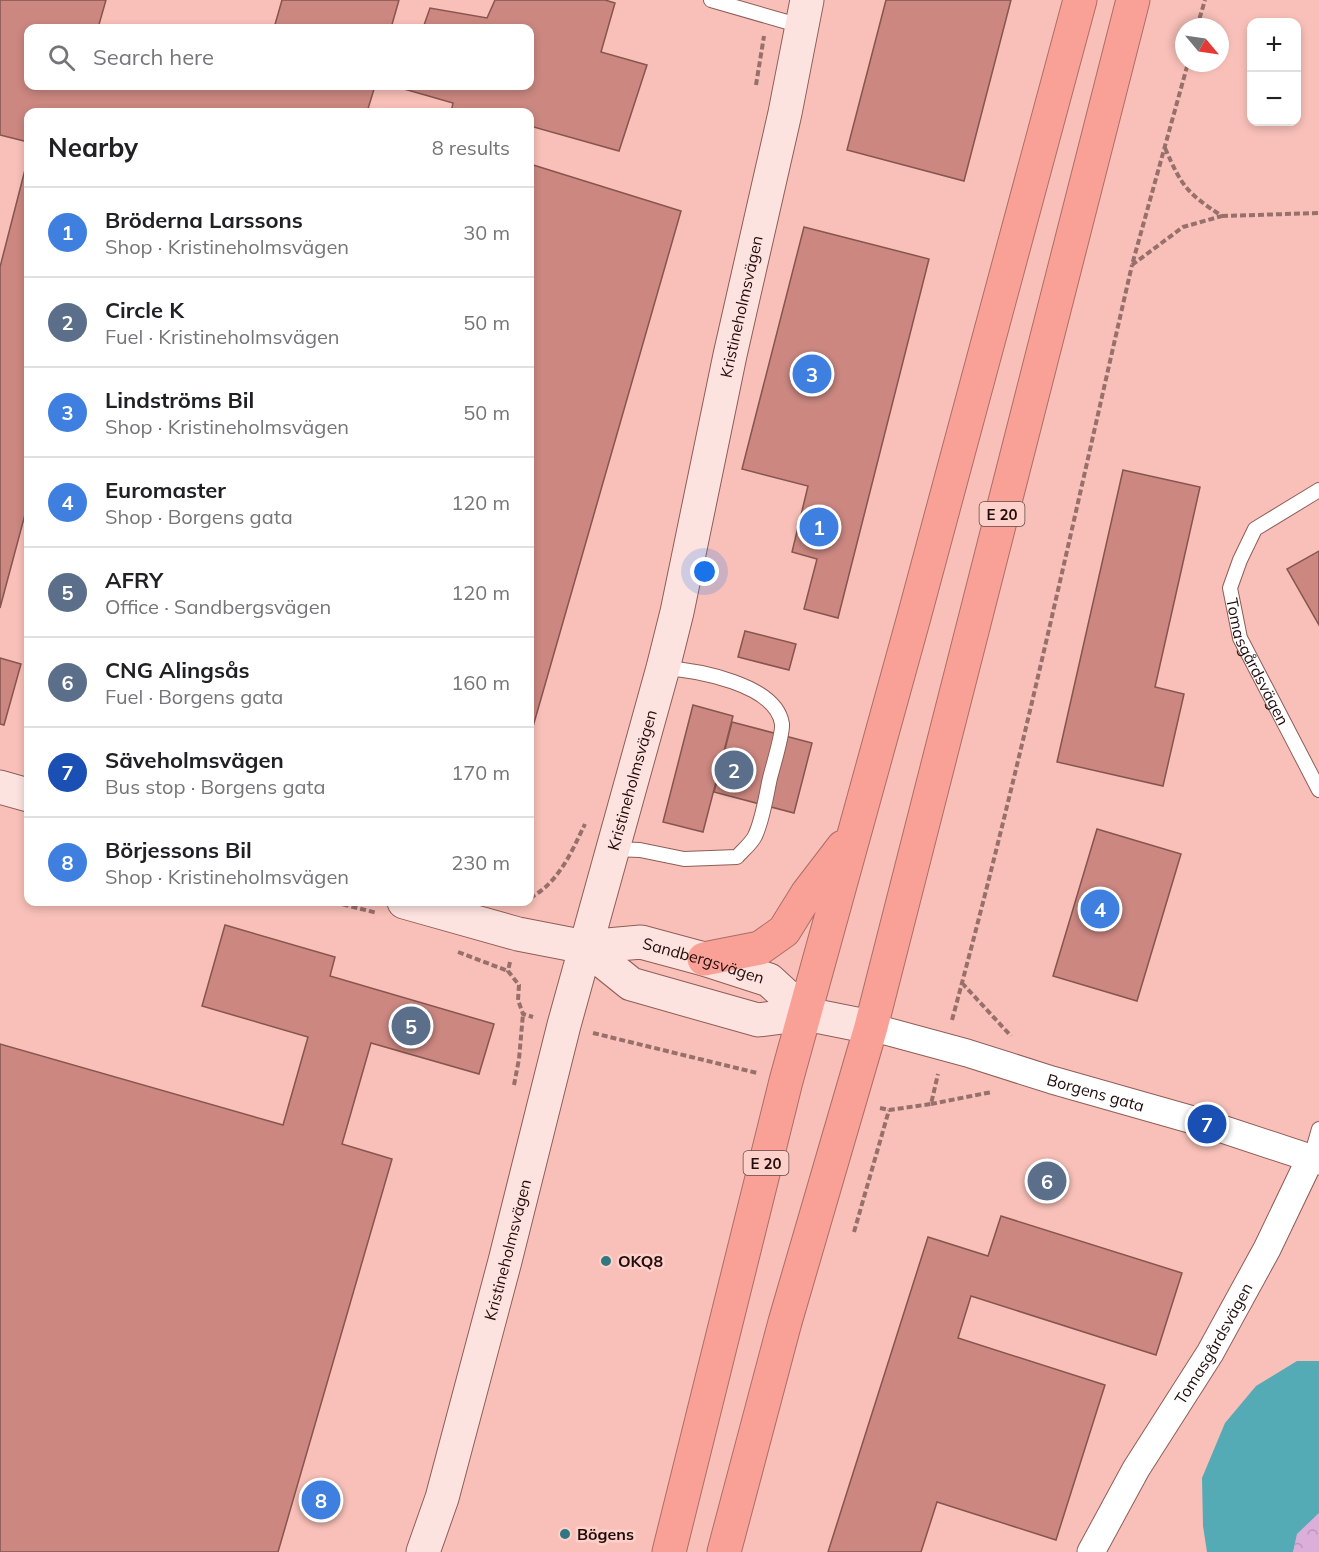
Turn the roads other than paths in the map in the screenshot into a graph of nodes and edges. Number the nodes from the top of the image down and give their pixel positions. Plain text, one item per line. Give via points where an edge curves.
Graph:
1 (711, 0) edge
2 (1080, 0) edge
3 (1134, 0) edge
4 (804, 13) edge
5 (1319, 490) edge
6 (663, 668) junction
7 (1314, 767) edge
8 (0, 787) edge
9 (1319, 790) edge
10 (24, 794) edge
11 (855, 831) junction
12 (613, 849) junction
13 (418, 906) edge
14 (585, 947) junction
15 (704, 959) junction
16 (806, 1014) junction
17 (871, 1027) junction
18 (1319, 1129) edge
19 (1315, 1159) edge
20 (423, 1552) edge
21 (669, 1552) edge
22 (724, 1552) edge
23 (1091, 1552) edge

1 - 4 lane
2 - 11 highway, E 20
3 - 17 highway, E 20
4 - 6 street, Kristineholmsvägen
5 - 7 lane, Tomasgårdsvägen via 1255,529 1230,588 1240,638
6 - 12 street, Kristineholmsvägen
6 - 12 lane via 729,680 757,693 778,709 782,726 762,812 755,837 736,857 684,859
7 - 9 lane, Tomasgårdsvägen
8 - 10 street
11 - 15 highway via 784,931 760,948
11 - 16 highway, E 20
12 - 14 street, Kristineholmsvägen
13 - 14 street, Sandbergsvägen via 518,934
14 - 15 street, Sandbergsvägen via 641,942
14 - 16 street, Sandbergsvägen via 631,984 758,1020
14 - 20 street, Kristineholmsvägen via 442,1498
15 - 16 street, Sandbergsvägen via 769,980
16 - 17 street, Sandbergsvägen
16 - 21 highway, E 20
17 - 19 street, Borgens gata
17 - 22 highway, E 20 via 784,1322
18 - 19 lane, Tomasgårdsvägen
19 - 23 street, Tomasgårdsvägen via 1210,1353 1137,1469

